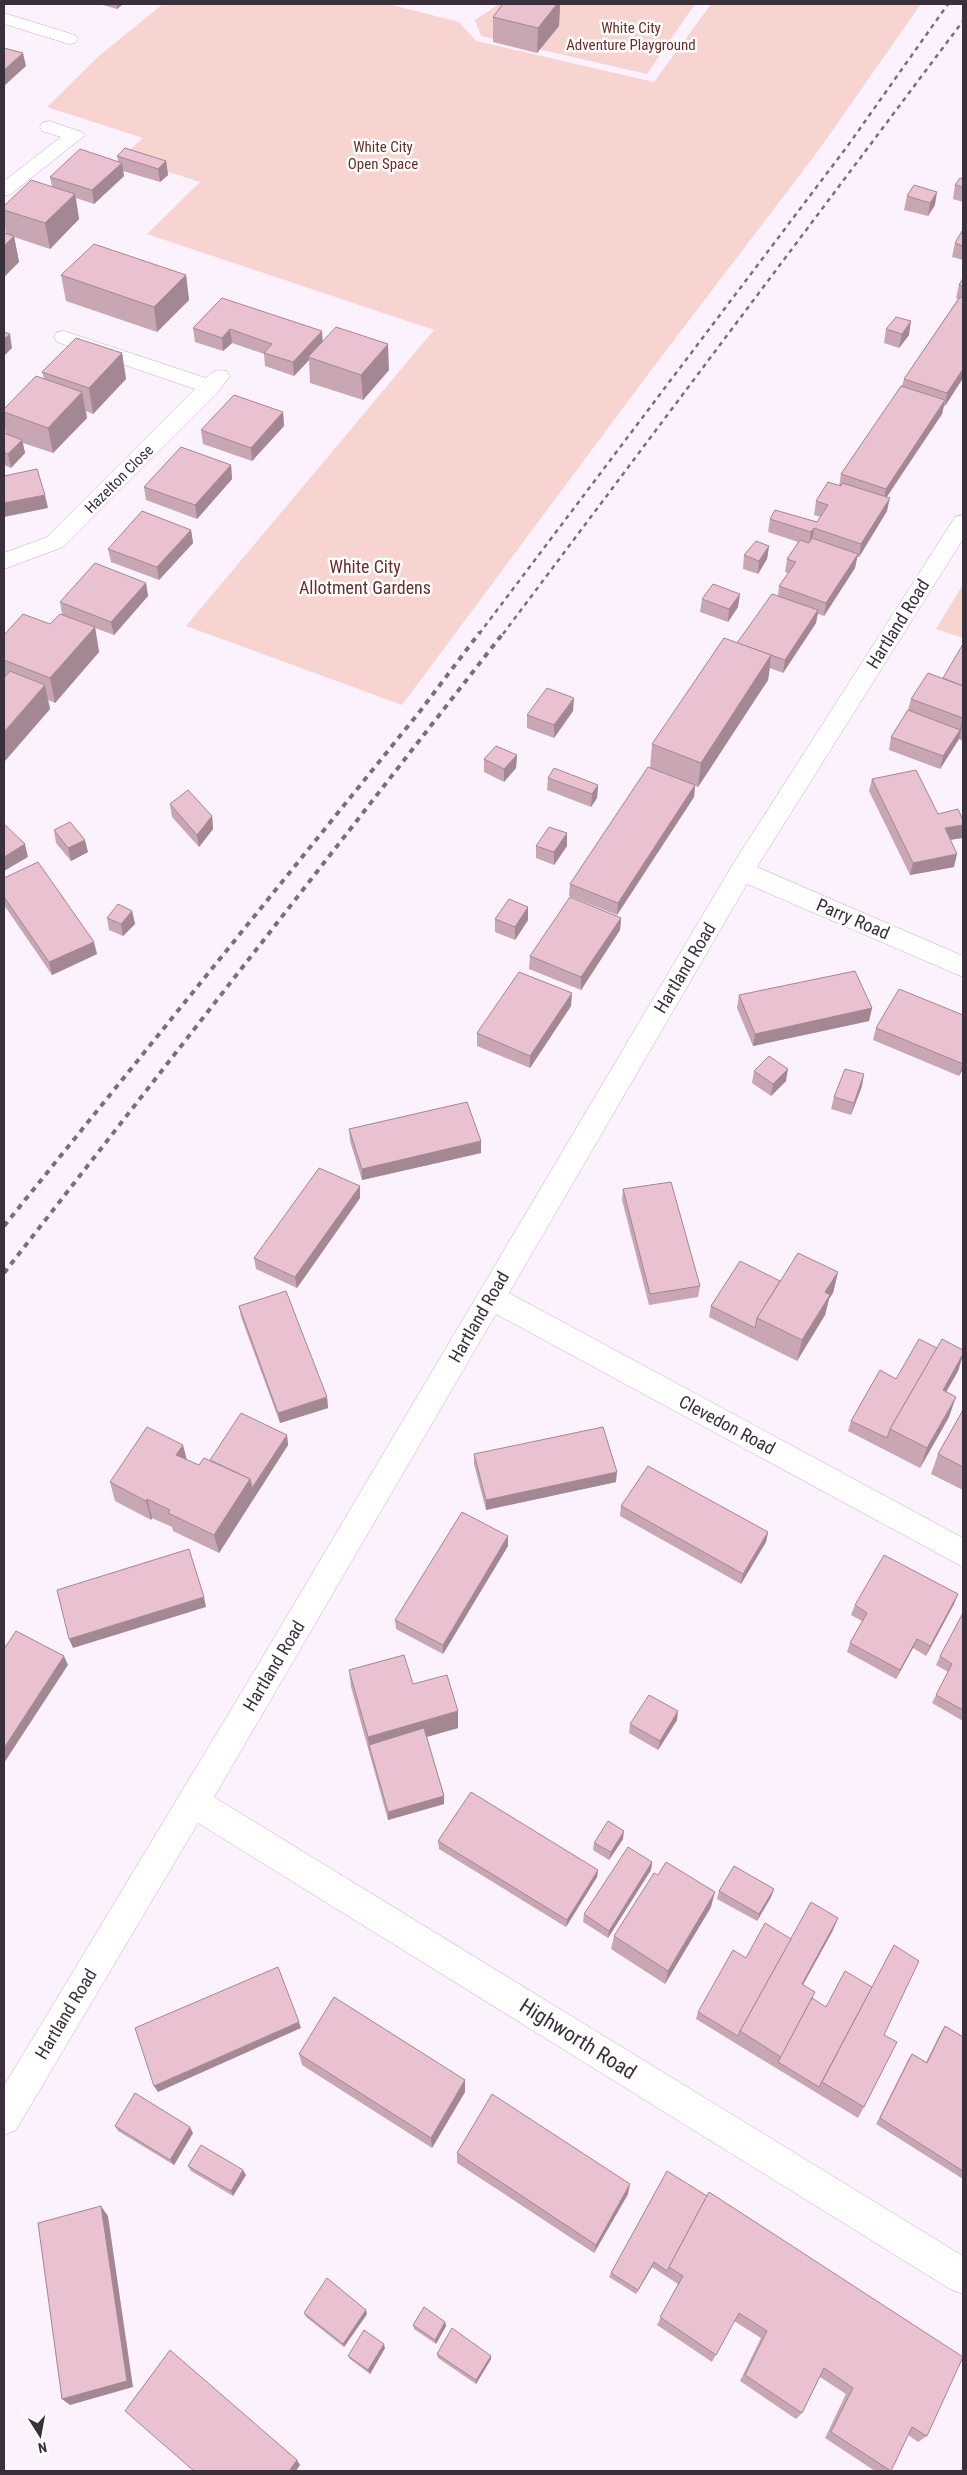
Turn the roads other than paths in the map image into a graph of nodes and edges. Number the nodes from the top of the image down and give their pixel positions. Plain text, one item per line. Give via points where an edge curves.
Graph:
1 (4, 18) edge
2 (69, 39) dead end
3 (48, 127) dead end
4 (4, 190) edge
5 (64, 337) dead end
6 (963, 522) edge
7 (4, 561) edge
8 (742, 871) junction
9 (963, 967) edge
10 (491, 1297) junction
11 (963, 1552) edge
12 (193, 1802) junction
13 (4, 2118) edge
14 (963, 2276) edge

1 - 2 street
3 - 4 street via 75,136
5 - 7 street, Hazelton Close via 216,382 55,542
6 - 8 street, Hartland Road
8 - 9 street, Parry Road
8 - 10 street, Hartland Road
10 - 11 street, Clevedon Road
10 - 12 street, Hartland Road
12 - 13 street, Hartland Road
12 - 14 street, Highworth Road

